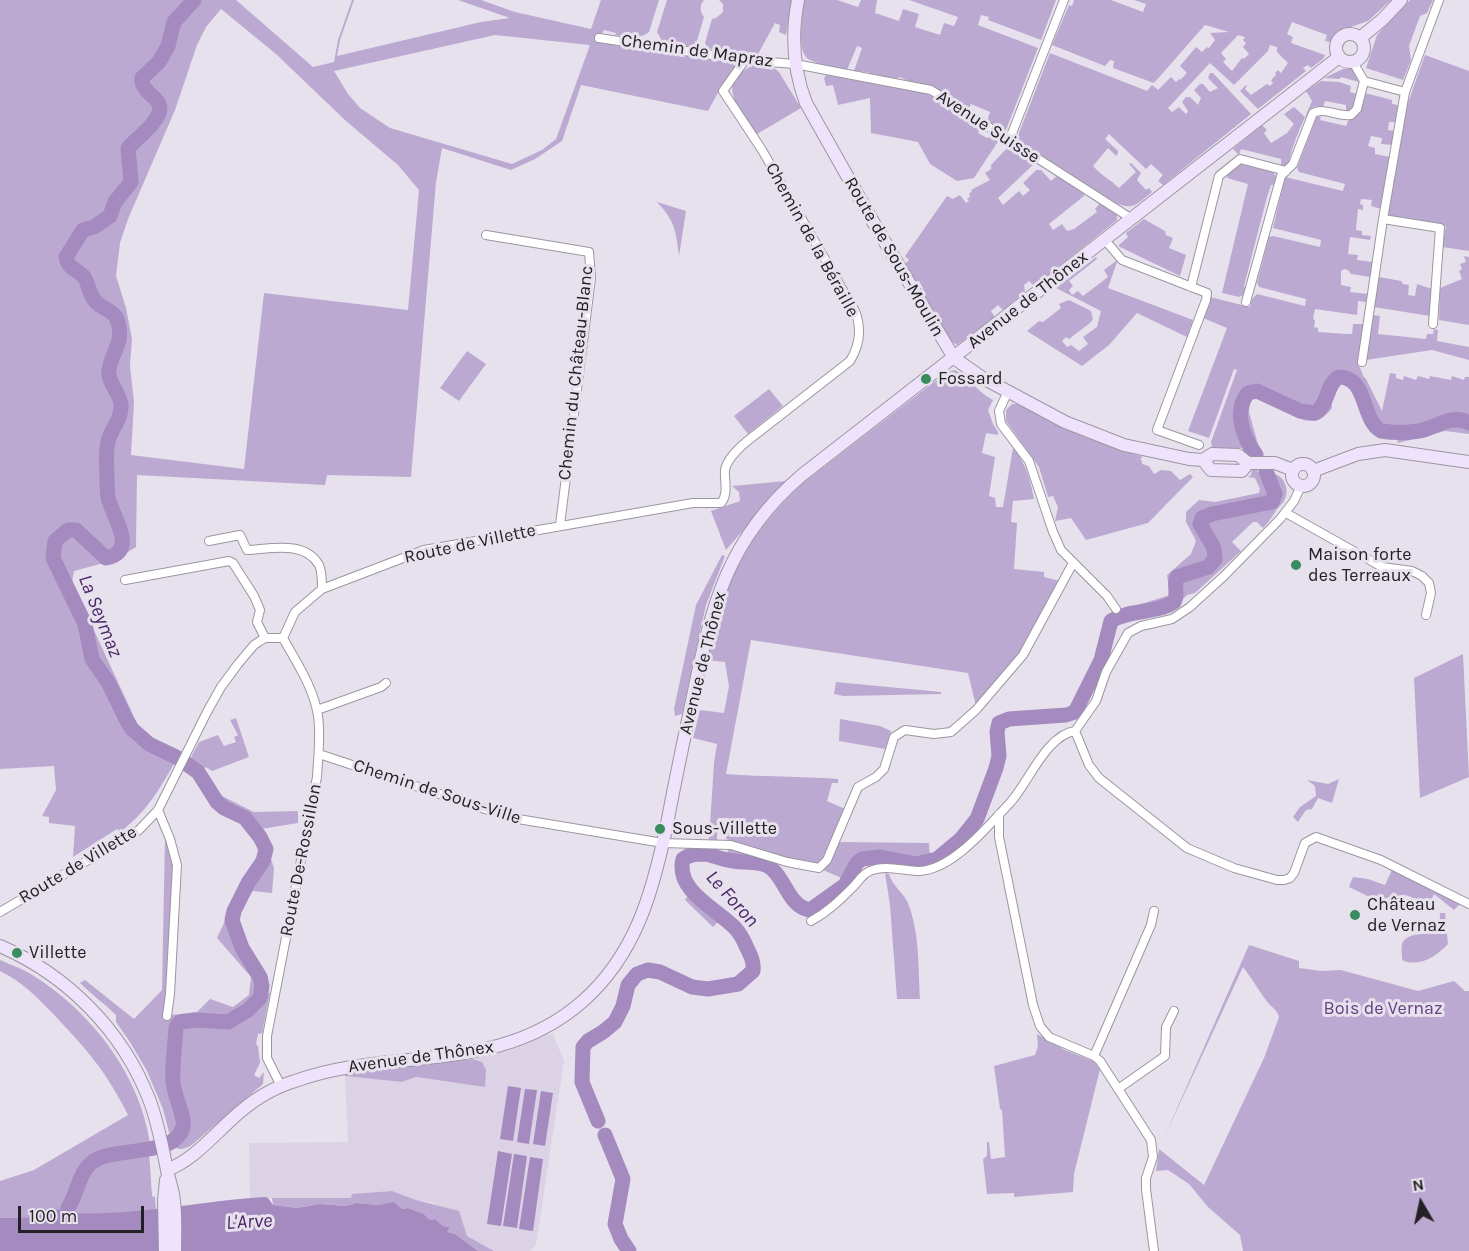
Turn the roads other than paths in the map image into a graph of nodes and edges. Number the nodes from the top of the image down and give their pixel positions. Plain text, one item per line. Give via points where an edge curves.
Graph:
1 (798, 0) edge
2 (1064, 0) edge
3 (1401, 0) edge
4 (1439, 0) edge
5 (599, 38) dead end
6 (1360, 38) junction
7 (1339, 57) junction
8 (745, 60) junction
9 (1353, 62) junction
10 (795, 64) junction
11 (1364, 81) junction
12 (1405, 92) junction
13 (1009, 141) junction
14 (1286, 171) junction
15 (1132, 219) junction
16 (1383, 219) junction
17 (486, 235) dead end
18 (1105, 240) junction
19 (1191, 287) junction
20 (1246, 302) dead end
21 (1433, 324) dead end
22 (954, 358) junction
23 (1362, 362) dead end
24 (1008, 391) junction
25 (1199, 446) dead end
26 (734, 454) joint
27 (1469, 462) edge
28 (1293, 470) junction
29 (1313, 471) junction
30 (1301, 486) junction
31 (1286, 513) junction
32 (560, 525) junction
33 (208, 541) dead end
34 (1073, 563) junction
35 (125, 580) dead end
36 (322, 589) junction
37 (1116, 609) dead end
38 (1426, 615) dead end
39 (265, 638) junction
40 (283, 638) junction
41 (386, 683) dead end
42 (317, 710) junction
43 (1075, 731) junction
44 (319, 754) junction
45 (158, 810) junction
46 (999, 814) junction
47 (663, 843) junction
48 (1469, 904) edge
49 (1154, 911) dead end
50 (0, 912) edge
51 (811, 921) dead end
52 (0, 946) edge
53 (1174, 1011) dead end
54 (167, 1016) dead end
55 (1094, 1056) junction
56 (280, 1086) junction
57 (1118, 1089) junction
58 (166, 1165) junction
59 (168, 1250) edge
60 (1154, 1251) edge

1 - 10 main road, Route de Sous-Moulin
2 - 13 street
3 - 6 main road, Avenue de Thônex
4 - 12 street
5 - 8 street, Chemin de Mapraz
6 - 7 main road, Avenue de Thônex via 1341,36 1336,47
6 - 9 main road via 1364,51
7 - 9 main road
7 - 15 main road, Avenue de Thônex
8 - 10 street, Chemin de Mapraz
8 - 26 street, Chemin de la Béraille via 723,91 854,308 860,335 856,351 846,365
9 - 11 street
10 - 13 street, Avenue Suisse via 931,90
10 - 22 main road, Route de Sous-Moulin via 806,103 820,130
11 - 12 street
11 - 14 street via 1357,109 1351,115 1319,110 1313,113 1293,164
12 - 16 street
13 - 15 street, Avenue Suisse
14 - 19 street via 1240,159 1220,176
14 - 20 street via 1281,176
15 - 18 main road, Avenue de Thônex
16 - 21 street via 1440,228
16 - 23 street
17 - 32 street, Chemin du Château-Blanc via 589,252 591,278
18 - 19 street via 1122,260
18 - 22 main road, Avenue de Thônex
19 - 25 street via 1207,293 1206,300 1157,430
22 - 24 main road, Route de Sous-Moulin
22 - 47 main road, Avenue de Thônex via 793,482 754,526 730,564 711,615
24 - 28 main road, Route de Sous-Moulin via 1065,422 1124,445 1203,460 1211,470 1242,471 1248,463 1275,464
24 - 34 street via 999,411 1001,424 1029,461 1053,532 1061,550
26 - 32 street, Route de Villette via 725,470 725,496 719,504 693,502
27 - 29 main road via 1385,450 1358,454
28 - 29 main road via 1304,463
28 - 30 main road via 1293,481
29 - 30 main road via 1312,481
30 - 31 street
31 - 38 street via 1382,567 1422,576 1431,593
31 - 43 street via 1182,614 1128,633 1106,672 1094,705
32 - 36 street, Route de Villette via 424,550
33 - 36 street via 240,535 247,550 280,547 305,551 320,566
34 - 37 street
34 - 47 street, Chemin de Sous-Ville via 1023,655 976,710 951,732 905,730 894,737 884,769 856,790 824,865 812,867 731,845
35 - 39 street via 229,561 254,596 260,610 257,622
36 - 40 street, Route de Villette via 295,612
39 - 40 street
39 - 45 street, Route de Villette via 254,645 221,687
40 - 42 street, Route De-Rossillon
41 - 42 street
42 - 44 street, Route De-Rossillon
43 - 46 street via 1062,734 1053,743
43 - 48 street via 1099,778 1197,854 1284,880 1294,873 1305,843 1316,837 1381,860
44 - 47 street, Chemin de Sous-Ville via 512,818
44 - 56 street, Route De-Rossillon via 267,1036 267,1058
45 - 50 street, Route de Villette via 139,831
45 - 54 street via 177,865
46 - 51 street via 950,860 927,870 868,872 829,911
46 - 55 street via 998,836 1040,1026 1052,1039
47 - 56 main road, Avenue de Thônex via 649,896 630,942 594,990 558,1020 493,1048 338,1069
49 - 55 street
52 - 58 main road via 66,984 120,1044 150,1100
53 - 57 street via 1166,1027 1164,1057
55 - 57 street
56 - 58 main road, Avenue de Thônex via 242,1111 183,1162
57 - 60 street via 1151,1140 1153,1157 1146,1189
58 - 59 main road

